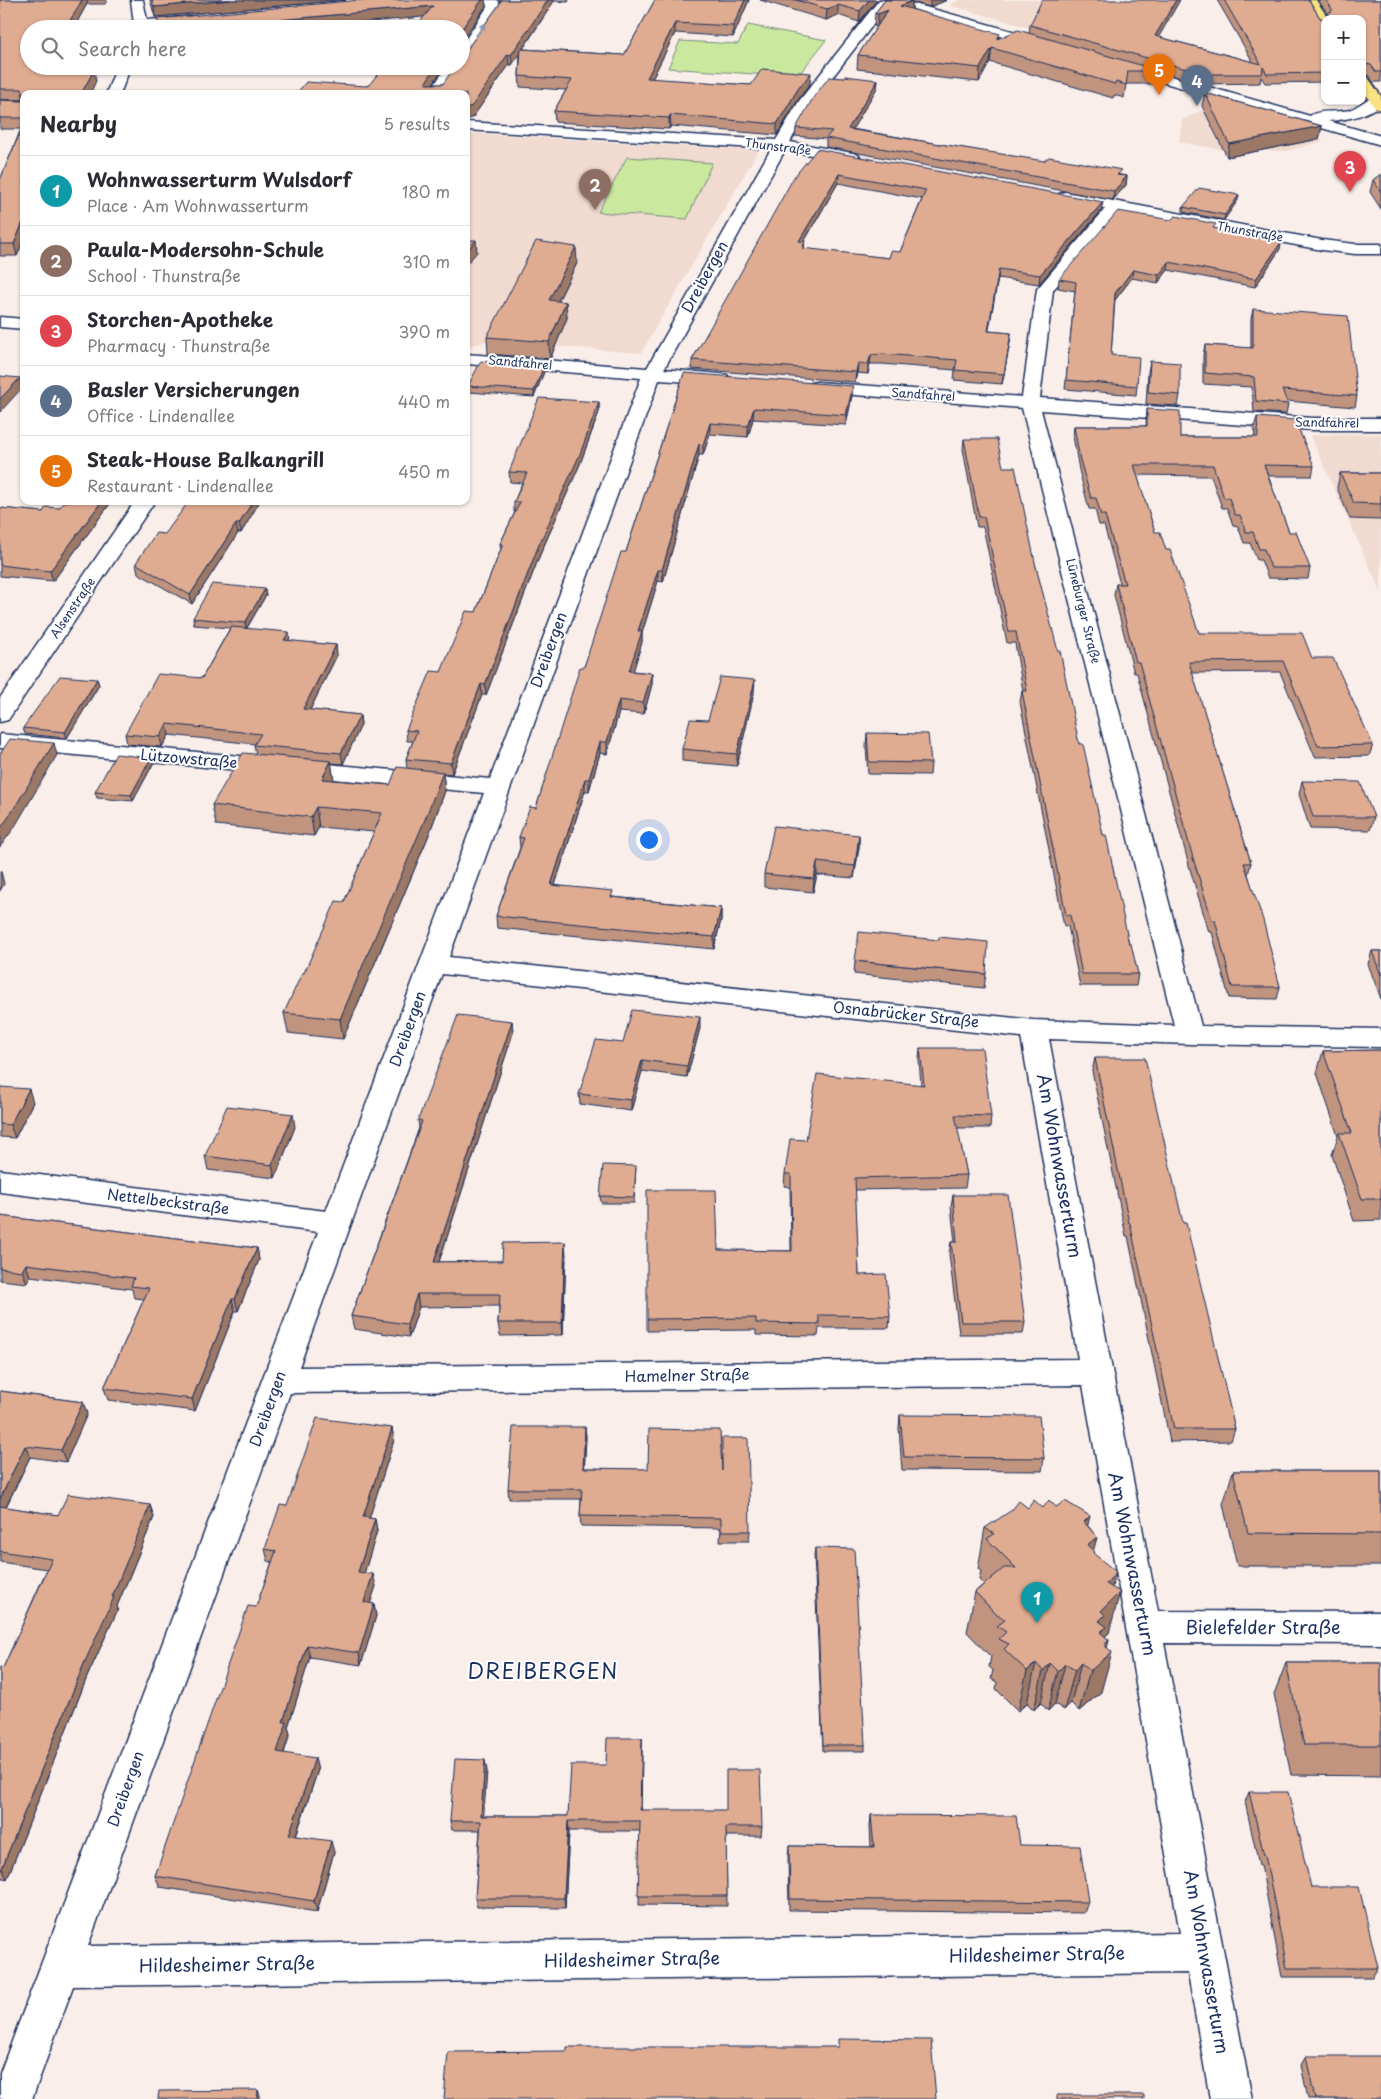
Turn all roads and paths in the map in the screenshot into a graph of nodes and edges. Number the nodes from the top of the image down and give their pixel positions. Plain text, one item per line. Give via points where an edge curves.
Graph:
1 (137, 0) edge
2 (490, 0) edge
3 (886, 0) edge
4 (1310, 0) edge
5 (1321, 17) edge
6 (208, 18) edge
7 (139, 20) edge
8 (193, 20) edge
9 (470, 43) edge
10 (1059, 48) edge
11 (1115, 64) edge
12 (120, 75) edge
13 (448, 75) edge
14 (1366, 85) edge
15 (115, 90) edge
16 (438, 90) edge
17 (1379, 103) edge
18 (1298, 116) junction
19 (470, 126) edge
20 (1381, 141) edge
21 (781, 145) junction
22 (867, 161) edge
23 (1048, 194) edge
24 (1116, 207) junction
25 (1381, 248) edge
26 (0, 322) edge
27 (20, 322) edge
28 (470, 359) edge
29 (652, 374) junction
30 (738, 380) edge
31 (796, 385) edge
32 (1030, 403) junction
33 (1381, 424) edge
34 (143, 505) edge
35 (0, 716) edge
36 (0, 741) edge
37 (498, 787) junction
38 (433, 964) junction
39 (1033, 1029) junction
40 (1190, 1035) junction
41 (1381, 1038) edge
42 (0, 1181) edge
43 (336, 1223) junction
44 (1097, 1372) junction
45 (278, 1380) junction
46 (1144, 1628) junction
47 (1381, 1628) edge
48 (1204, 1954) junction
49 (60, 1966) junction
50 (11, 2099) edge
51 (1231, 2099) edge

1 - 7 street
9 -> 2 street via 495,6
3 - 10 street
3 - 21 street, Dreibergen via 804,104
4 - 5 main road
6 - 8 street
11 - 18 street
12 - 15 street
13 - 16 street
14 - 17 main road
17 - 18 street via 1345,115
18 - 20 street
19 - 21 street, Thunstraße
21 - 22 street, Thunstraße
21 - 29 street, Dreibergen
23 - 24 street, Thunstraße
24 - 25 street, Thunstraße via 1322,245
24 - 32 street, Lüneburger Straße via 1045,289
26 - 27 street
28 - 29 street, Sandfahrel
29 - 30 street, Sandfahrel
29 - 37 street, Dreibergen
31 - 32 street, Sandfahrel
32 - 33 street, Sandfahrel via 1313,424
32 - 40 street, Lüneburger Straße
34 - 35 street, Alsenstraße
36 - 37 street, Lützowstraße
37 - 38 street, Dreibergen
38 - 39 street, Osnabrücker Straße
38 - 43 street, Dreibergen
39 - 40 street, Osnabrücker Straße
39 - 44 street, Am Wohnwasserturm
40 - 41 street, Osnabrücker Straße
42 - 43 street, Nettelbeckstraße
43 - 45 street, Dreibergen
44 - 45 street, Hamelner Straße
44 - 46 street, Am Wohnwasserturm
45 - 49 street, Dreibergen
46 - 47 street, Bielefelder Straße
46 - 48 street, Am Wohnwasserturm
48 - 49 street, Hildesheimer Straße
48 - 51 street, Am Wohnwasserturm
49 - 50 street, Dreibergen

